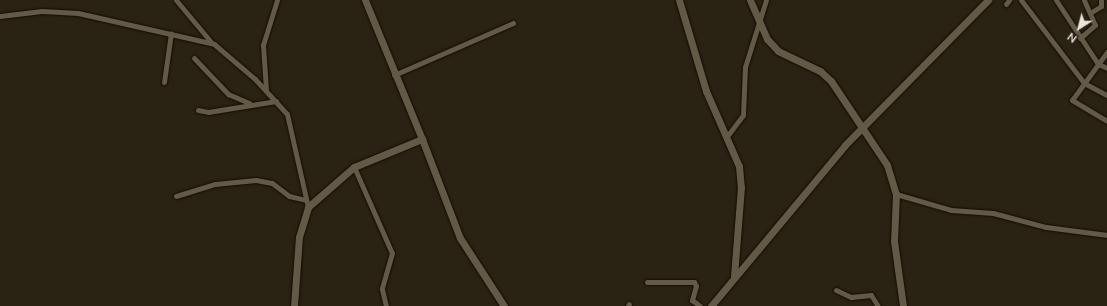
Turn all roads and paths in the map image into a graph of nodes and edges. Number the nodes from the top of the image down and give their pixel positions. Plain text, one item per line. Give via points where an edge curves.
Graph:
1 (176, 0) edge
2 (277, 0) edge
3 (365, 0) edge
4 (679, 0) edge
5 (750, 0) edge
6 (766, 0) edge
7 (988, 0) edge
8 (1021, 0) edge
9 (1056, 0) edge
10 (1084, 0) edge
11 (1101, 0) edge
12 (1090, 13) junction
13 (0, 16) edge
14 (759, 21) junction
15 (513, 23) dead end
16 (171, 33) junction
17 (1080, 38) junction
18 (212, 43) junction
19 (1107, 52) edge
20 (194, 58) dead end
21 (1098, 64) junction
22 (1107, 68) edge
23 (394, 75) junction
24 (164, 82) dead end
25 (1084, 83) junction
26 (266, 91) junction
27 (1107, 95) edge
28 (276, 101) junction
29 (249, 103) junction
30 (198, 110) dead end
31 (1107, 121) edge
32 (861, 128) junction
33 (728, 135) junction
34 (422, 139) junction
35 (354, 167) junction
36 (896, 194) junction
37 (176, 196) dead end
38 (307, 204) junction
39 (1107, 235) edge
40 (734, 276) junction
41 (647, 282) dead end
42 (836, 290) dead end
43 (294, 306) edge
44 (386, 306) edge
45 (504, 306) edge
46 (700, 306) edge
47 (711, 306) edge
48 (878, 306) edge
49 (903, 306) edge

1 - 18 street
2 - 26 street via 263,45
3 - 23 street
4 - 33 street via 706,90
5 - 14 street
6 - 14 street
7 - 32 street
8 - 25 street
9 - 17 street
10 - 12 street
11 - 12 street via 1100,7
12 - 17 street via 1095,25
13 - 16 street via 42,11 78,13
14 - 32 street via 767,39 778,50 820,71 831,81
14 - 33 street via 745,67 742,115
15 - 23 street
16 - 18 street
16 - 24 street
17 - 21 street
18 - 26 street
19 - 21 street
20 - 29 street via 228,94
21 - 22 street
21 - 25 street
23 - 34 street
25 - 27 street
25 - 31 street via 1073,103
26 - 28 street
28 - 29 street
28 - 38 street via 291,124
29 - 30 street via 208,112
32 - 36 street via 887,165
32 - 40 street
33 - 40 street via 737,155 741,187
34 - 35 street
34 - 45 street via 460,238
35 - 38 street
35 - 44 street via 392,253 382,289
36 - 39 street via 951,210 993,213 1046,227
36 - 49 street via 894,241
37 - 38 street via 215,184 256,180 272,183
38 - 43 street via 299,237
40 - 47 street
41 - 46 street via 694,282 696,286 692,300
42 - 48 street via 851,297 871,295

